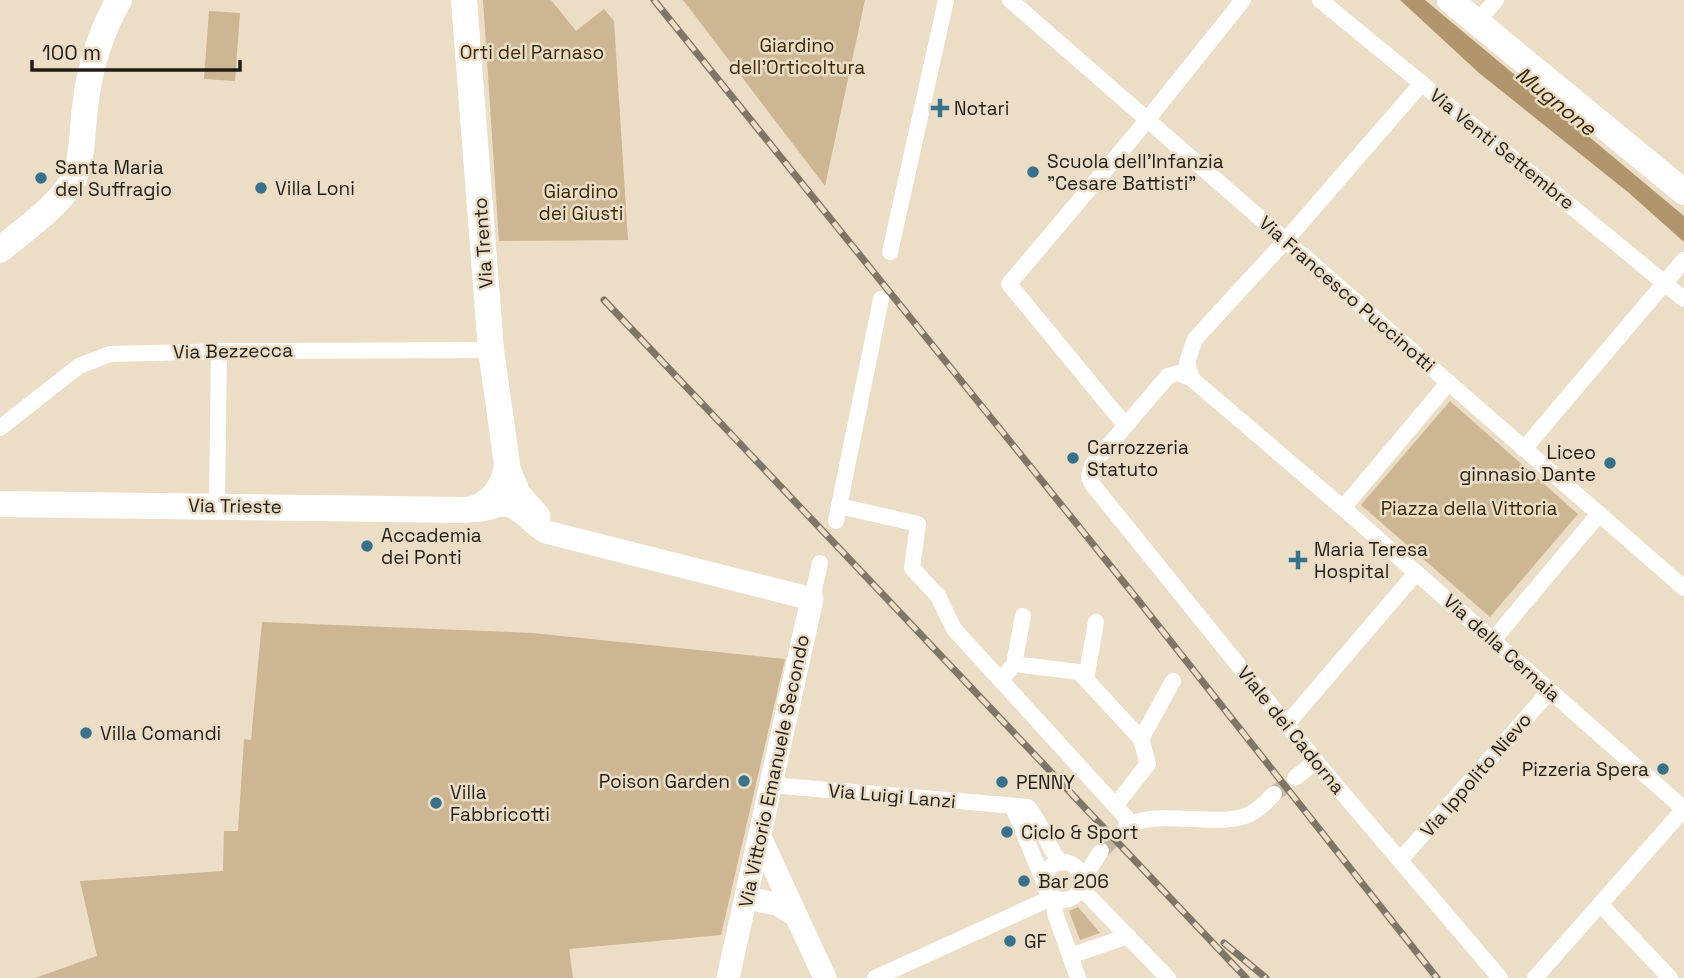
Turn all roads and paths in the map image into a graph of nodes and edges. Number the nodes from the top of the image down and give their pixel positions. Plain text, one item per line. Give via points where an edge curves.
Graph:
1 (119, 0) edge
2 (464, 0) edge
3 (946, 0) edge
4 (1010, 0) edge
5 (1243, 0) edge
6 (1320, 0) edge
7 (1450, 0) edge
8 (1496, 0) edge
9 (1477, 22) junction
10 (1422, 83) junction
11 (1147, 120) junction
12 (1684, 192) edge
13 (1286, 240) junction
14 (0, 250) edge
15 (890, 252) dead end
16 (1681, 264) edge
17 (1665, 283) junction
18 (881, 299) dead end
19 (1684, 299) edge
20 (491, 350) junction
21 (219, 351) junction
22 (1192, 379) junction
23 (1449, 382) junction
24 (1125, 425) junction
25 (0, 428) edge
26 (1524, 449) junction
27 (505, 474) junction
28 (0, 504) edge
29 (218, 505) junction
30 (1343, 508) junction
31 (471, 510) junction
32 (1599, 514) junction
33 (560, 535) junction
34 (820, 564) dead end
35 (1416, 572) junction
36 (1684, 588) edge
37 (812, 599) junction
38 (1023, 616) dead end
39 (1096, 622) dead end
40 (1493, 640) junction
41 (1014, 664) junction
42 (1086, 679) junction
43 (1002, 680) junction
44 (1173, 681) dead end
45 (1550, 691) junction
46 (1287, 724) junction
47 (1141, 739) junction
48 (1316, 761) junction
49 (1295, 778) tunnel mouth
50 (771, 785) junction
51 (1274, 794) tunnel mouth
52 (1115, 806) junction
53 (1013, 807) junction
54 (1684, 809) edge
55 (760, 836) junction
56 (1401, 859) junction
57 (1064, 863) junction
58 (1044, 882) junction
59 (1081, 885) junction
60 (782, 886) junction
61 (749, 887) junction
62 (1054, 898) junction
63 (1600, 904) junction
64 (1029, 908) junction
65 (796, 915) junction
66 (1060, 928) junction
67 (1128, 936) junction
68 (1070, 956) junction
69 (728, 978) edge
70 (825, 978) edge
71 (875, 978) edge
72 (1078, 978) edge
73 (1168, 978) edge
74 (1500, 978) edge
75 (1535, 978) edge
76 (1670, 978) edge

1 - 14 main road via 90,74 74,178 63,194
2 - 20 main road, Via Trento
3 - 15 street
4 - 11 street, Via Francesco Puccinotti
5 - 11 street
6 - 10 street, Via Venti Settembre
7 - 9 main road
8 - 9 street
9 - 12 main road
10 - 13 street
10 - 17 street, Via Venti Settembre
11 - 13 street, Via Francesco Puccinotti
11 - 24 street via 1009,284
13 - 22 street via 1193,341 1187,362
13 - 23 street, Via Francesco Puccinotti
16 - 17 street
17 - 19 street, Via Venti Settembre
17 - 26 street
18 - 43 street via 838,514 918,524 912,568 938,596 954,629
20 - 21 street, Via Bezzecca
20 - 27 main road, Via Trento
21 - 25 street, Via Bezzecca via 100,357 79,366
21 - 29 street
22 - 24 street via 1179,373 1168,376
22 - 30 street, Via della Cernaia
23 - 26 street, Via Francesco Puccinotti
23 - 30 street
24 - 46 street, Viale dei Cadorna via 1092,465 1089,476 1096,491
26 - 32 street, Via Francesco Puccinotti
27 - 31 main road via 493,496
27 - 33 street, Via Trieste
28 - 29 main road, Via Trieste
29 - 31 main road, Via Trieste
30 - 35 street, Via della Cernaia
31 - 33 street, Via Trieste via 510,506 538,528
32 - 36 street, Via Francesco Puccinotti
32 - 40 street
33 - 37 street, Via Trieste
34 - 37 street, Via Vittorio Emanuele Secondo
35 - 40 street, Via della Cernaia
35 - 46 street
37 - 50 street, Via Vittorio Emanuele Secondo
38 - 41 street
39 - 42 street
40 - 45 street, Via della Cernaia
41 - 42 street via 1079,672
41 - 43 street
42 - 47 street
43 - 52 street
44 - 47 street
45 - 54 street, Via della Cernaia
45 - 56 street, Via Ippolito Nievo
46 - 48 street, Viale dei Cadorna
47 - 52 street via 1148,764
48 - 49 street
48 - 56 street, Viale dei Cadorna
50 - 53 street, Via Luigi Lanzi
50 - 55 street, Via Vittorio Emanuele Secondo
51 - 52 street via 1241,818 1160,819 1127,826
53 - 57 street via 1032,811 1051,850
53 - 58 street
54 - 63 street
55 - 60 street
55 - 61 street, Via Vittorio Emanuele Secondo
56 - 74 street, Viale dei Cadorna
57 - 58 street via 1049,869
57 - 59 street via 1076,868
57 - 59 street via 1099,853
58 - 62 street
59 - 62 street via 1070,899
59 - 67 street
60 - 61 street via 768,877
60 - 65 street
61 - 65 street
61 - 69 street, Via Vittorio Emanuele Secondo
62 - 64 street
62 - 66 street
63 - 75 street
63 - 76 street
64 - 66 street via 1047,912
64 - 71 street
65 - 70 street
66 - 68 street
67 - 68 street
67 - 73 street
68 - 72 street

